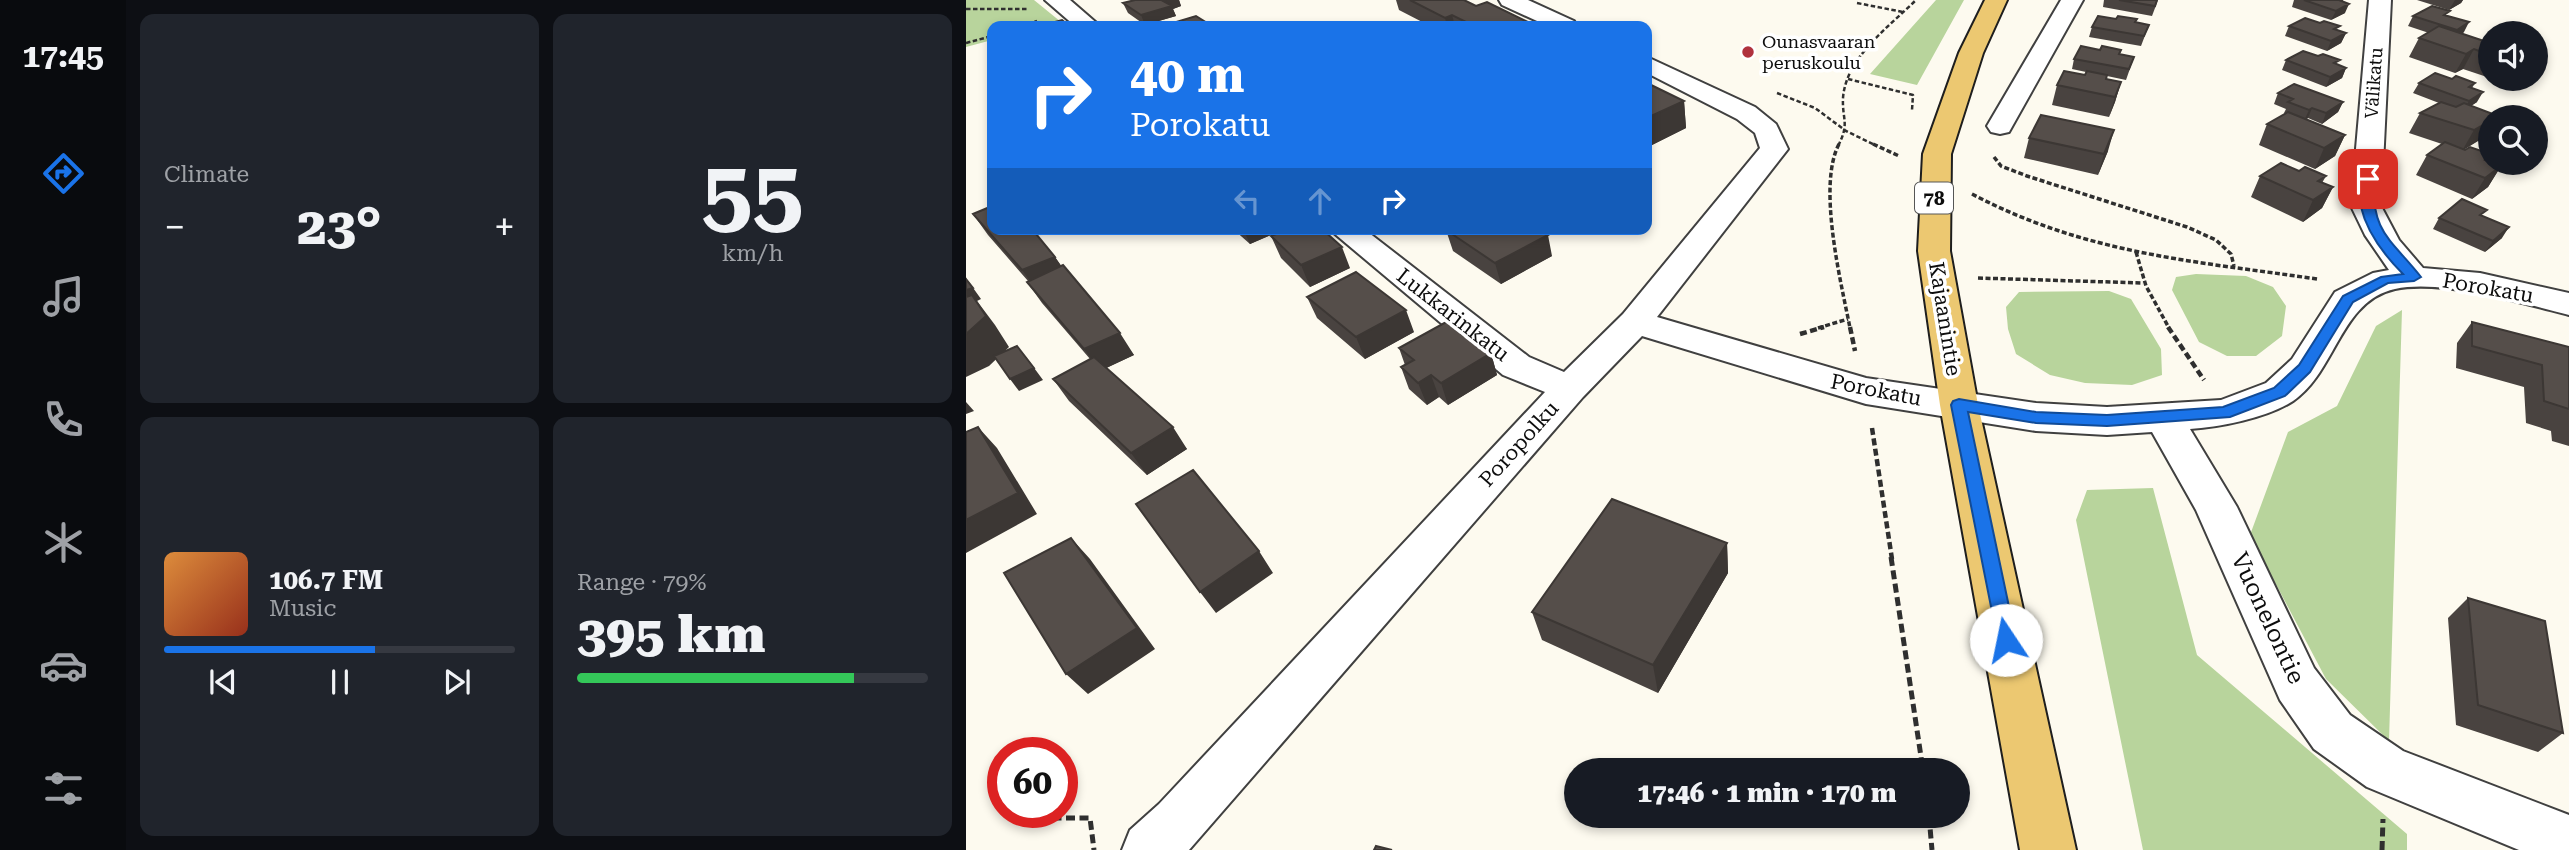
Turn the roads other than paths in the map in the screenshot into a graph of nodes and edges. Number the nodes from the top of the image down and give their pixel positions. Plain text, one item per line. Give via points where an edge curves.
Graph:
1 (1510, 0) edge
2 (1996, 0) edge
3 (2072, 0) edge
4 (2380, 0) edge
5 (1061, 4) edge
6 (1083, 21) edge
7 (1555, 21) edge
8 (1652, 66) edge
9 (2000, 126) road end
10 (1352, 235) edge
11 (2414, 277) junction
12 (2569, 304) edge
13 (1635, 322) junction
14 (1570, 388) junction
15 (1959, 405) junction
16 (2164, 418) junction
17 (2569, 843) edge
18 (1150, 850) edge
19 (2048, 850) edge

1 - 7 street
2 - 15 main road, Kajaanintie / 78 via 1950,110 1936,165 1934,251
3 - 9 street
4 - 11 street, Välikatu via 2366,206 2392,255
5 - 6 street
8 - 13 street, Poropolku via 1746,113 1767,130 1774,149
10 - 14 street, Lukkarinkatu via 1516,366
11 - 12 street, Porokatu via 2480,283
11 - 16 street, Porokatu via 2385,280 2347,299 2305,368 2279,392 2224,413
13 - 14 street, Poropolku
13 - 15 street, Porokatu via 1866,391
14 - 18 street, Poropolku
15 - 16 street, Porokatu via 2036,417
15 - 19 main road, Kajaanintie / 78
16 - 17 street, Vuonelontie via 2216,507 2297,684 2332,732 2385,769

